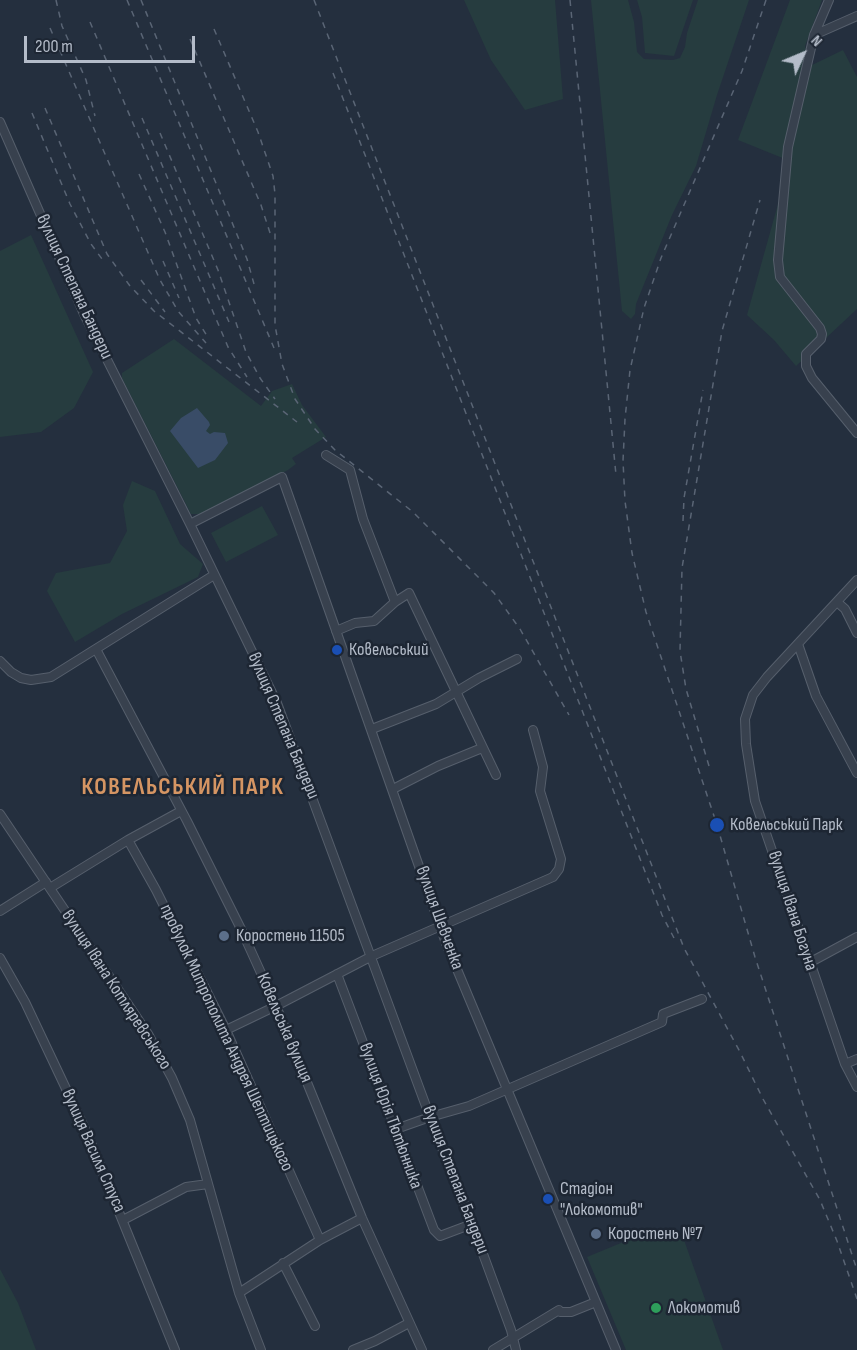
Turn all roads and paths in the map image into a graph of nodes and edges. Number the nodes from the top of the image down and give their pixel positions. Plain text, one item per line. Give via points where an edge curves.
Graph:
1 (829, 0) edge
2 (857, 16) edge
3 (814, 35) junction
4 (0, 122) edge
5 (857, 433) edge
6 (326, 455) dead end
7 (190, 524) junction
8 (214, 575) junction
9 (857, 580) edge
10 (395, 602) junction
11 (837, 602) junction
12 (336, 631) junction
13 (857, 633) edge
14 (798, 644) junction
15 (96, 649) junction
16 (517, 659) dead end
17 (0, 661) edge
18 (456, 692) junction
19 (372, 729) junction
20 (533, 730) dead end
21 (482, 748) junction
22 (857, 773) edge
23 (496, 775) dead end
24 (393, 789) junction
25 (181, 811) junction
26 (0, 814) edge
27 (128, 840) junction
28 (48, 885) junction
29 (0, 911) edge
30 (440, 925) junction
31 (857, 937) edge
32 (372, 956) junction
33 (0, 958) edge
34 (809, 963) junction
35 (337, 974) junction
36 (702, 999) dead end
37 (276, 1006) junction
38 (226, 1030) junction
39 (857, 1059) edge
40 (845, 1064) junction
41 (857, 1087) edge
42 (506, 1089) junction
43 (430, 1117) junction
44 (396, 1129) junction
45 (207, 1184) junction
46 (362, 1218) junction
47 (123, 1220) junction
48 (472, 1224) junction
49 (320, 1240) junction
50 (283, 1263) junction
51 (239, 1293) junction
52 (596, 1302) junction
53 (409, 1323) junction
54 (315, 1326) dead end
55 (513, 1338) junction
56 (175, 1350) edge
57 (261, 1350) edge
58 (352, 1350) edge
59 (422, 1350) edge
60 (493, 1350) edge
61 (516, 1350) edge
62 (616, 1350) edge

1 - 3 street
2 - 3 street
3 - 5 street via 788,147 778,260 780,277 822,334 806,354 806,366
4 - 7 street, вулиця Степана Бандери via 84,314
6 - 10 street via 350,470 363,519
7 - 8 street, вулиця Степана Бандери
7 - 12 street, вулиця Шевченка via 282,477
8 - 15 street
8 - 32 street, вулиця Степана Бандери via 277,703
9 - 11 street
10 - 12 street via 374,621
10 - 18 street via 409,593
11 - 13 street
11 - 14 street
12 - 19 street, вулиця Шевченка
14 - 22 street via 816,696
14 - 34 street, вулиця Івана Богуна via 753,695 745,719 755,801
15 - 17 street via 51,677 31,680 11,672
15 - 25 street, Ковельська вулиця
16 - 18 street
18 - 19 street
18 - 21 street
19 - 24 street, вулиця Шевченка
20 - 30 street via 543,767 540,791 561,859 559,869 553,877
21 - 23 street
21 - 24 street
24 - 30 street, вулиця Шевченка
25 - 27 street
25 - 37 street, Ковельська вулиця
26 - 28 street, вулиця Івана Котляревського
27 - 28 street
27 - 38 street, провулок Митрополита Андрея Шептицького
28 - 29 street
28 - 45 street, вулиця Івана Котляревського via 148,1034 172,1078 190,1120
30 - 32 street
30 - 42 street, вулиця Шевченка
31 - 34 street
32 - 35 street
32 - 43 street, вулиця Степана Бандери
33 - 47 street, вулиця Василя Стуса via 86,1131
34 - 40 street, вулиця Івана Богуна
35 - 37 street
35 - 44 street, вулиця Юрія Тютюнника
36 - 42 street via 663,1014 662,1022
37 - 38 street
37 - 46 street, Ковельська вулиця
38 - 49 street, провулок Митрополита Андрея Шептицького
39 - 40 street
40 - 41 street, вулиця Івана Богуна
42 - 43 street via 469,1106
42 - 52 street, вулиця Шевченка
43 - 44 street
43 - 48 street, вулиця Степана Бандери
44 - 48 street, вулиця Юрія Тютюнника via 434,1230 440,1236
45 - 47 street via 186,1187
45 - 51 street, вулиця Івана Котляревського
46 - 49 street
46 - 53 street, Ковельська вулиця
47 - 56 street, вулиця Василя Стуса
48 - 55 street, вулиця Степана Бандери
49 - 50 street
50 - 51 street
50 - 54 street
51 - 57 street, вулиця Івана Котляревського
52 - 55 street via 572,1312 559,1310
52 - 62 street, вулиця Шевченка
53 - 58 street
53 - 59 street, Ковельська вулиця
55 - 60 street
55 - 61 street, вулиця Степана Бандери

